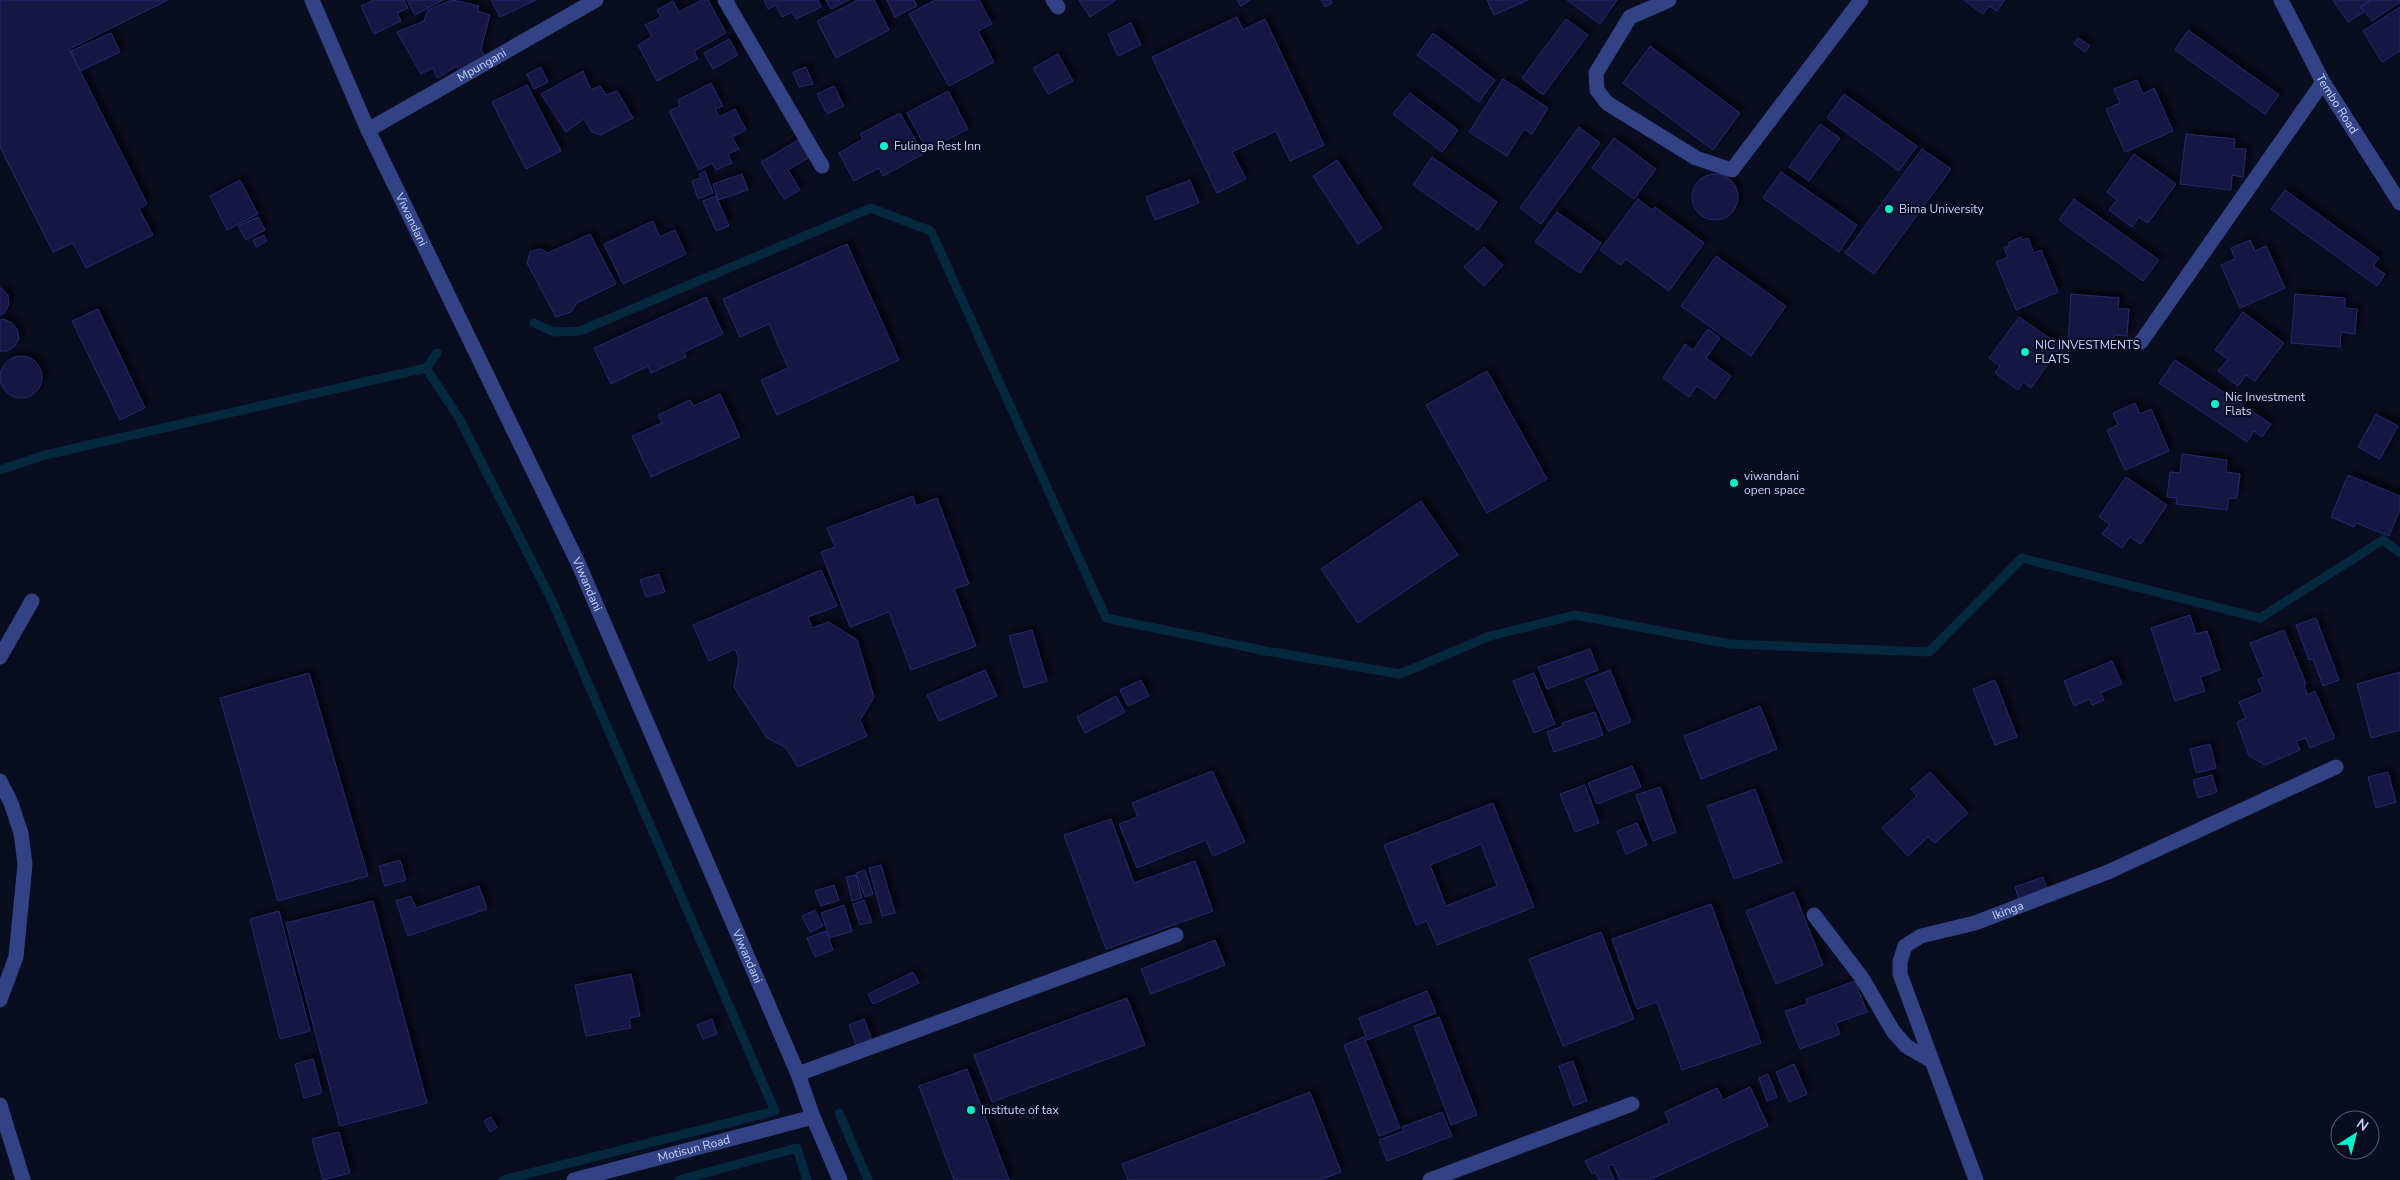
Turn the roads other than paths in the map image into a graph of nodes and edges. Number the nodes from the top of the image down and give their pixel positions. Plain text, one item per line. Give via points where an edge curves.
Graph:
1 (312, 0) edge
2 (596, 0) edge
3 (725, 0) edge
4 (1669, 0) edge
5 (1861, 0) edge
6 (2281, 0) edge
7 (2323, 82) junction
8 (368, 130) junction
9 (822, 166) dead end
10 (2400, 203) edge
11 (2141, 342) dead end
12 (32, 601) dead end
13 (0, 657) edge
14 (2336, 767) dead end
15 (0, 781) edge
16 (1814, 915) dead end
17 (1176, 934) dead end
18 (0, 1000) edge
19 (1932, 1062) junction
20 (798, 1074) junction
21 (1632, 1104) dead end
22 (0, 1105) edge
23 (813, 1117) junction
24 (23, 1180) edge
25 (574, 1180) edge
26 (840, 1180) edge
27 (1430, 1180) edge
28 (1976, 1180) edge

1 - 8 street, Viwandani
2 - 8 street, Mpungani
3 - 9 street
4 - 5 street via 1630,17 1596,73 1596,90 1607,103 1696,158 1732,170
6 - 7 street, Tembo Road
7 - 10 street, Tembo Road
7 - 11 street
8 - 20 street, Viwandani via 579,565
12 - 13 street
14 - 19 street, Ikinga via 2108,872 1975,923 1921,936 1905,946 1900,974
15 - 18 street via 21,833 25,864 16,957
16 - 19 street via 1862,978 1893,1031 1906,1046
17 - 20 street
19 - 28 street, Ikinga
20 - 23 street, Viwandani
21 - 27 street
22 - 24 street
23 - 25 street, Motisun Road
23 - 26 street, Viwandani

